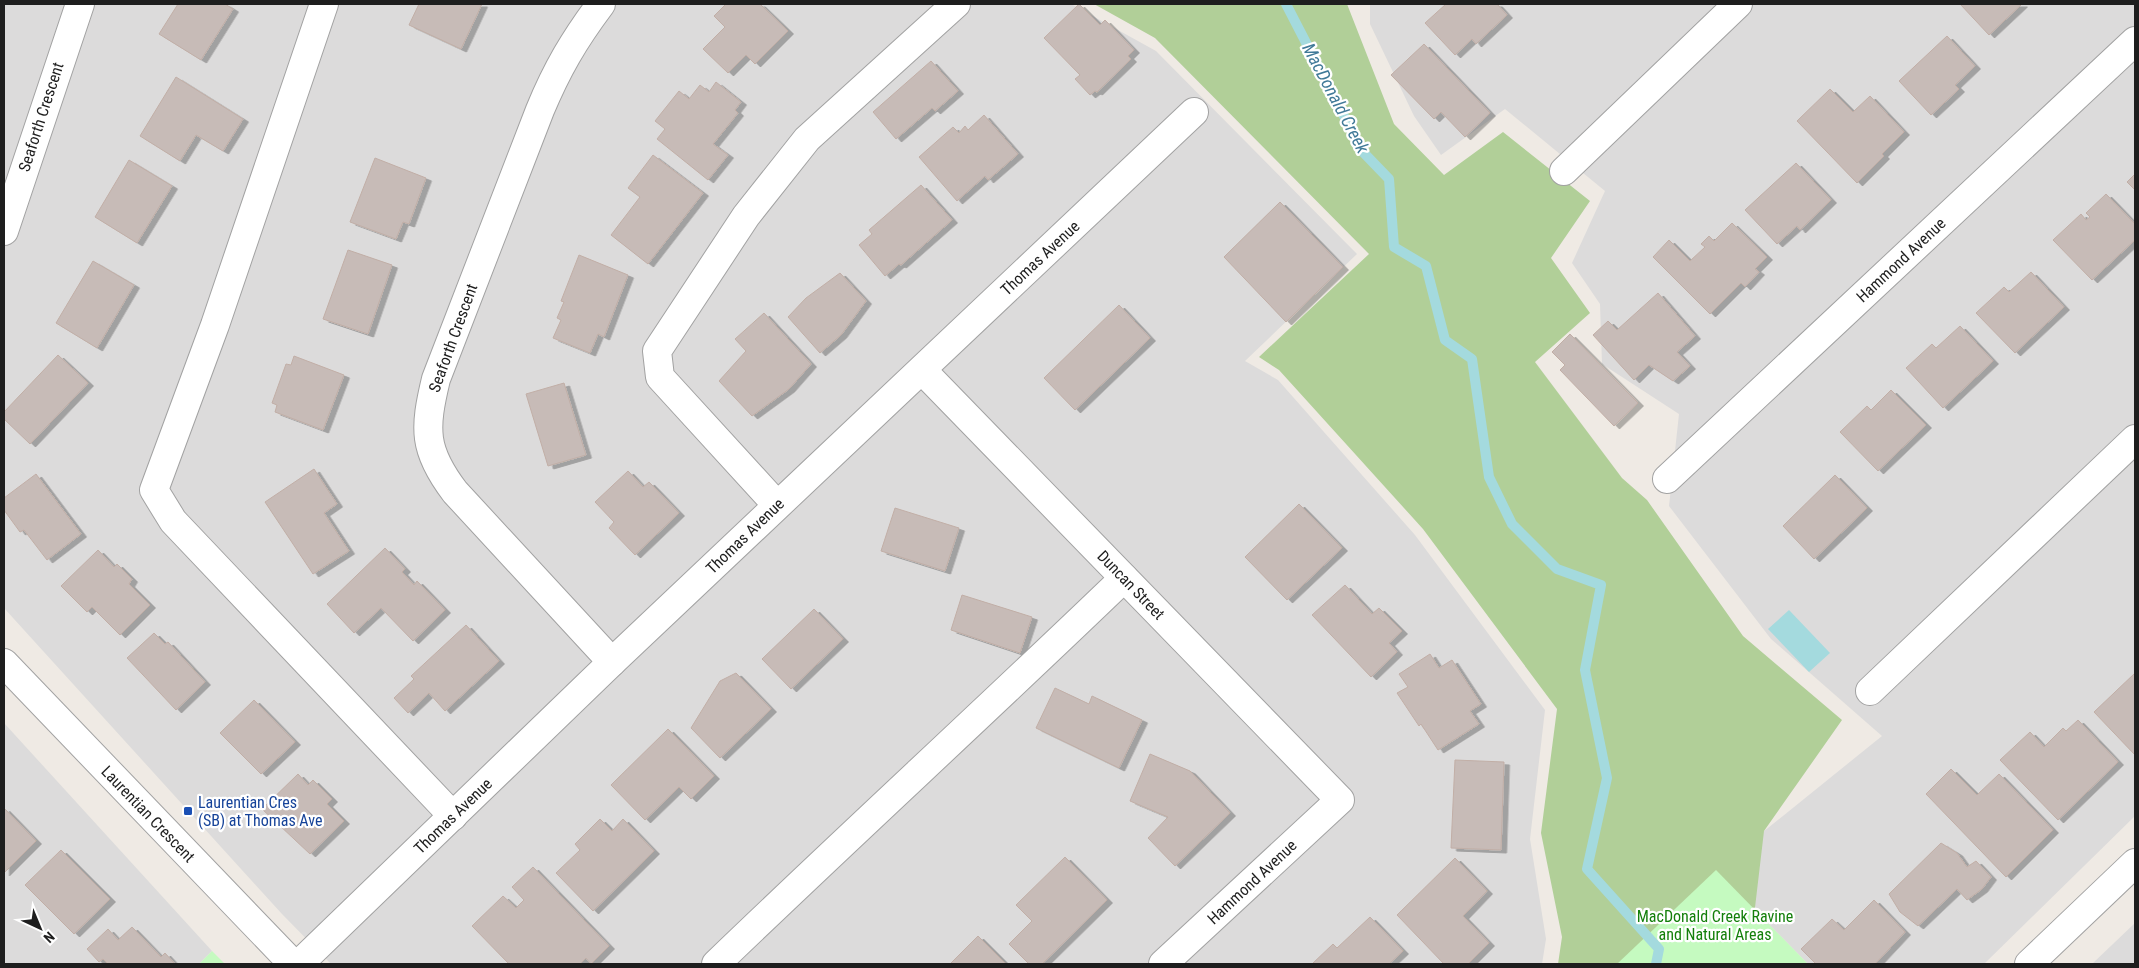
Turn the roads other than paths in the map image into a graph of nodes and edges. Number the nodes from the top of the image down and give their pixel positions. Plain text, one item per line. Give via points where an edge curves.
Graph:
1 (80, 4) edge
2 (324, 4) edge
3 (601, 4) edge
4 (956, 4) edge
5 (1738, 4) edge
6 (2135, 41) edge
7 (1194, 112) dead end
8 (1564, 171) dead end
9 (4, 231) edge
10 (922, 370) junction
11 (2135, 439) edge
12 (1667, 479) dead end
13 (777, 505) junction
14 (1124, 578) junction
15 (612, 662) junction
16 (4, 664) edge
17 (1870, 691) dead end
18 (1340, 800) joint
19 (453, 816) junction
20 (2135, 863) edge
21 (293, 964) edge
22 (299, 964) edge
23 (716, 964) edge
24 (1164, 964) edge
25 (2029, 964) edge

1 - 9 street, Seaforth Crescent
2 - 19 street via 215,325 154,490 174,521
3 - 15 street, Seaforth Crescent via 558,67 540,110 436,379 427,435 439,471 455,492
4 - 13 street via 807,139 746,216 657,352 660,376
5 - 8 street
6 - 12 street, Hammond Avenue
7 - 10 street, Thomas Avenue
10 - 13 street, Thomas Avenue
10 - 14 street, Duncan Street
11 - 17 street
13 - 15 street, Thomas Avenue
14 - 18 street, Duncan Street
14 - 23 street via 984,714 857,829
15 - 19 street, Thomas Avenue
16 - 21 street, Laurentian Crescent
18 - 24 street, Hammond Avenue
19 - 22 street, Thomas Avenue
20 - 25 street

